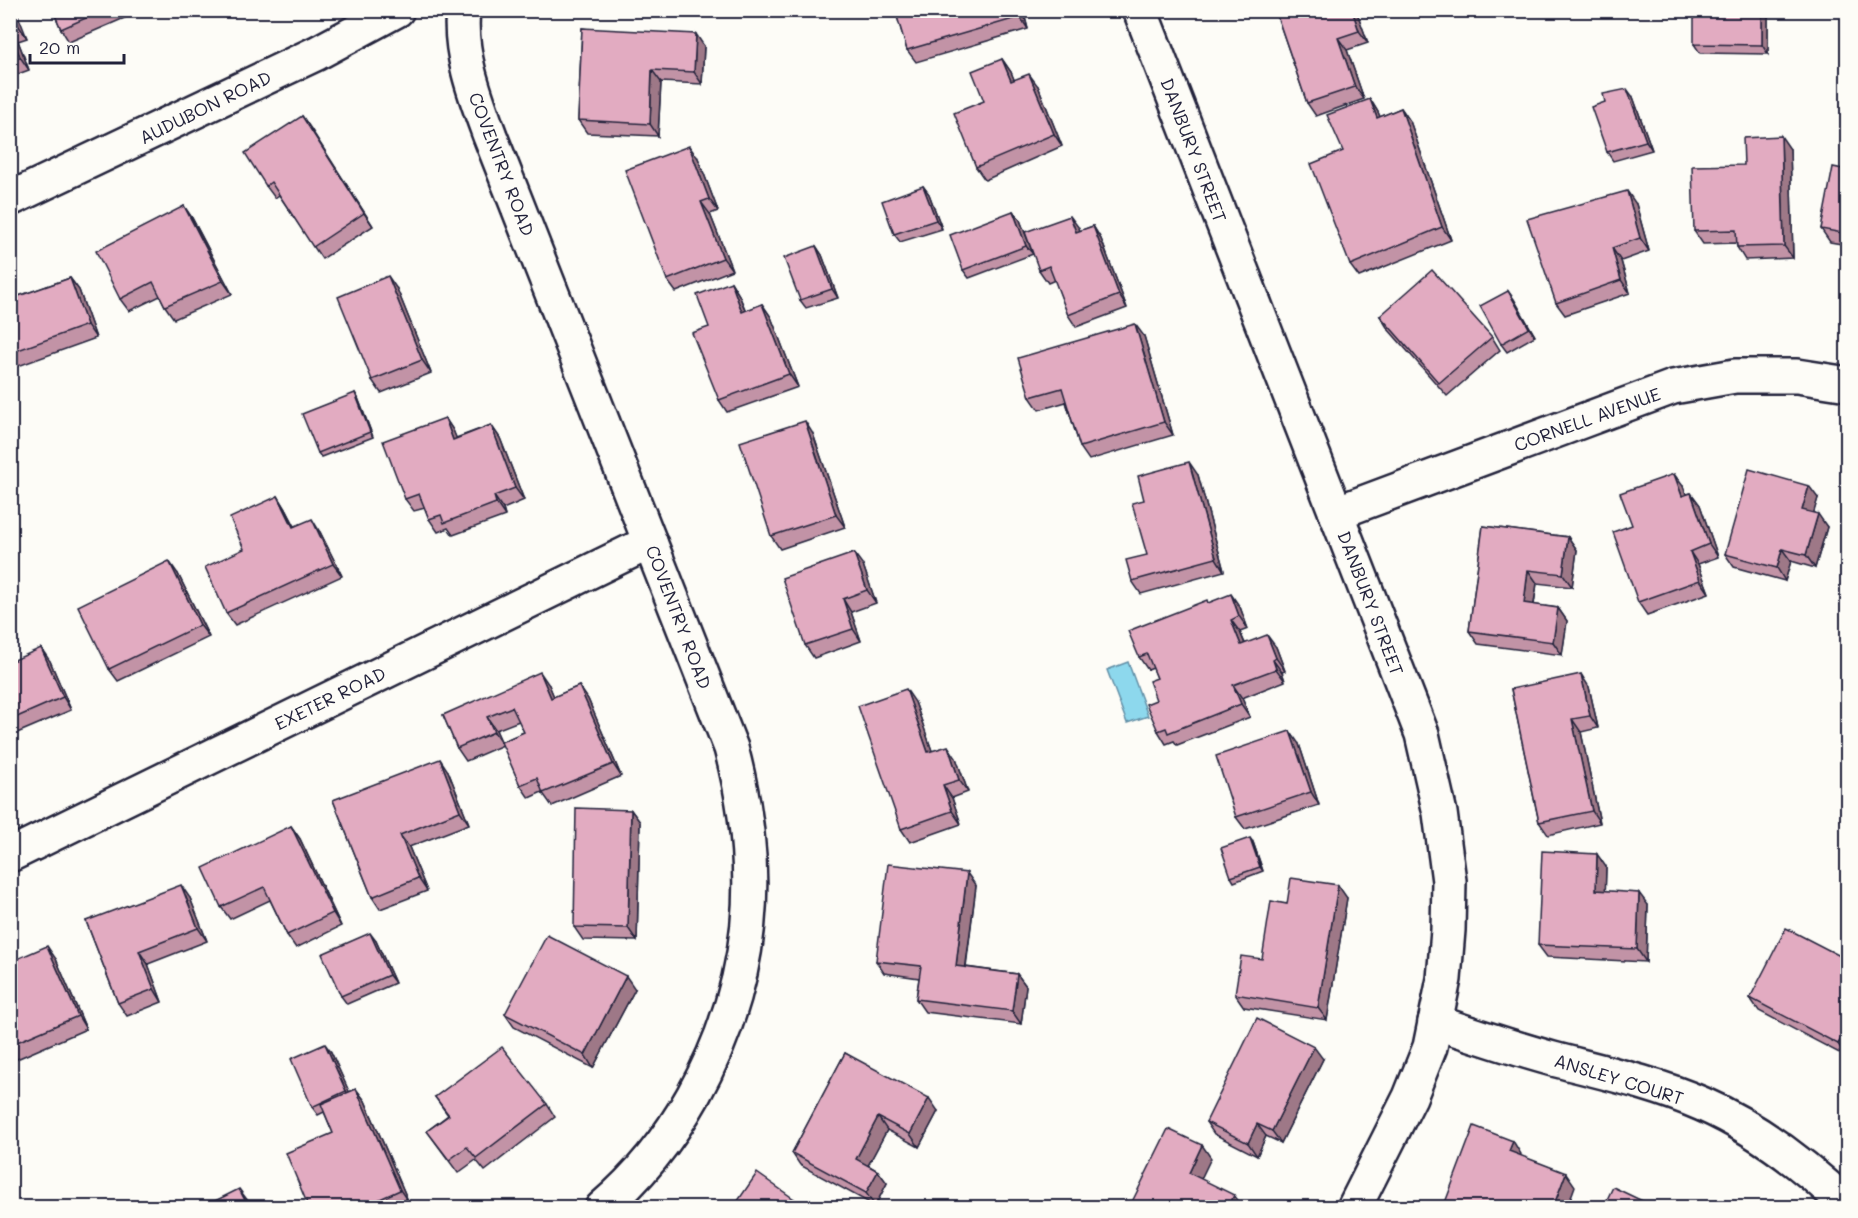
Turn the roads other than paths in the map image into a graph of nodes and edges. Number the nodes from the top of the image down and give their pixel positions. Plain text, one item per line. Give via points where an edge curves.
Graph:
1 (397, 10) edge
2 (463, 10) edge
3 (1140, 10) edge
4 (10, 199) edge
5 (1848, 384) edge
6 (1336, 513) junction
7 (650, 542) junction
8 (10, 855) edge
9 (1435, 1022) junction
10 (1848, 1206) edge
11 (602, 1208) edge
12 (1354, 1208) edge

1 - 4 street, AUDUBON ROAD via 307,58
2 - 7 street, COVENTRY ROAD via 466,58 490,136
3 - 6 street, DANBURY STREET
5 - 6 street, CORNELL AVENUE via 1797,376 1735,376 1673,387
6 - 9 street, DANBURY STREET via 1422,734 1440,813 1449,881 1448,930
7 - 8 street, EXETER ROAD
7 - 11 street, COVENTRY ROAD via 740,780 751,874 749,917 732,1007 703,1077 675,1127 649,1162
9 - 10 street, ANSLEY COURT via 1657,1087 1704,1105 1785,1152
9 - 12 street, DANBURY STREET via 1430,1047 1410,1097

